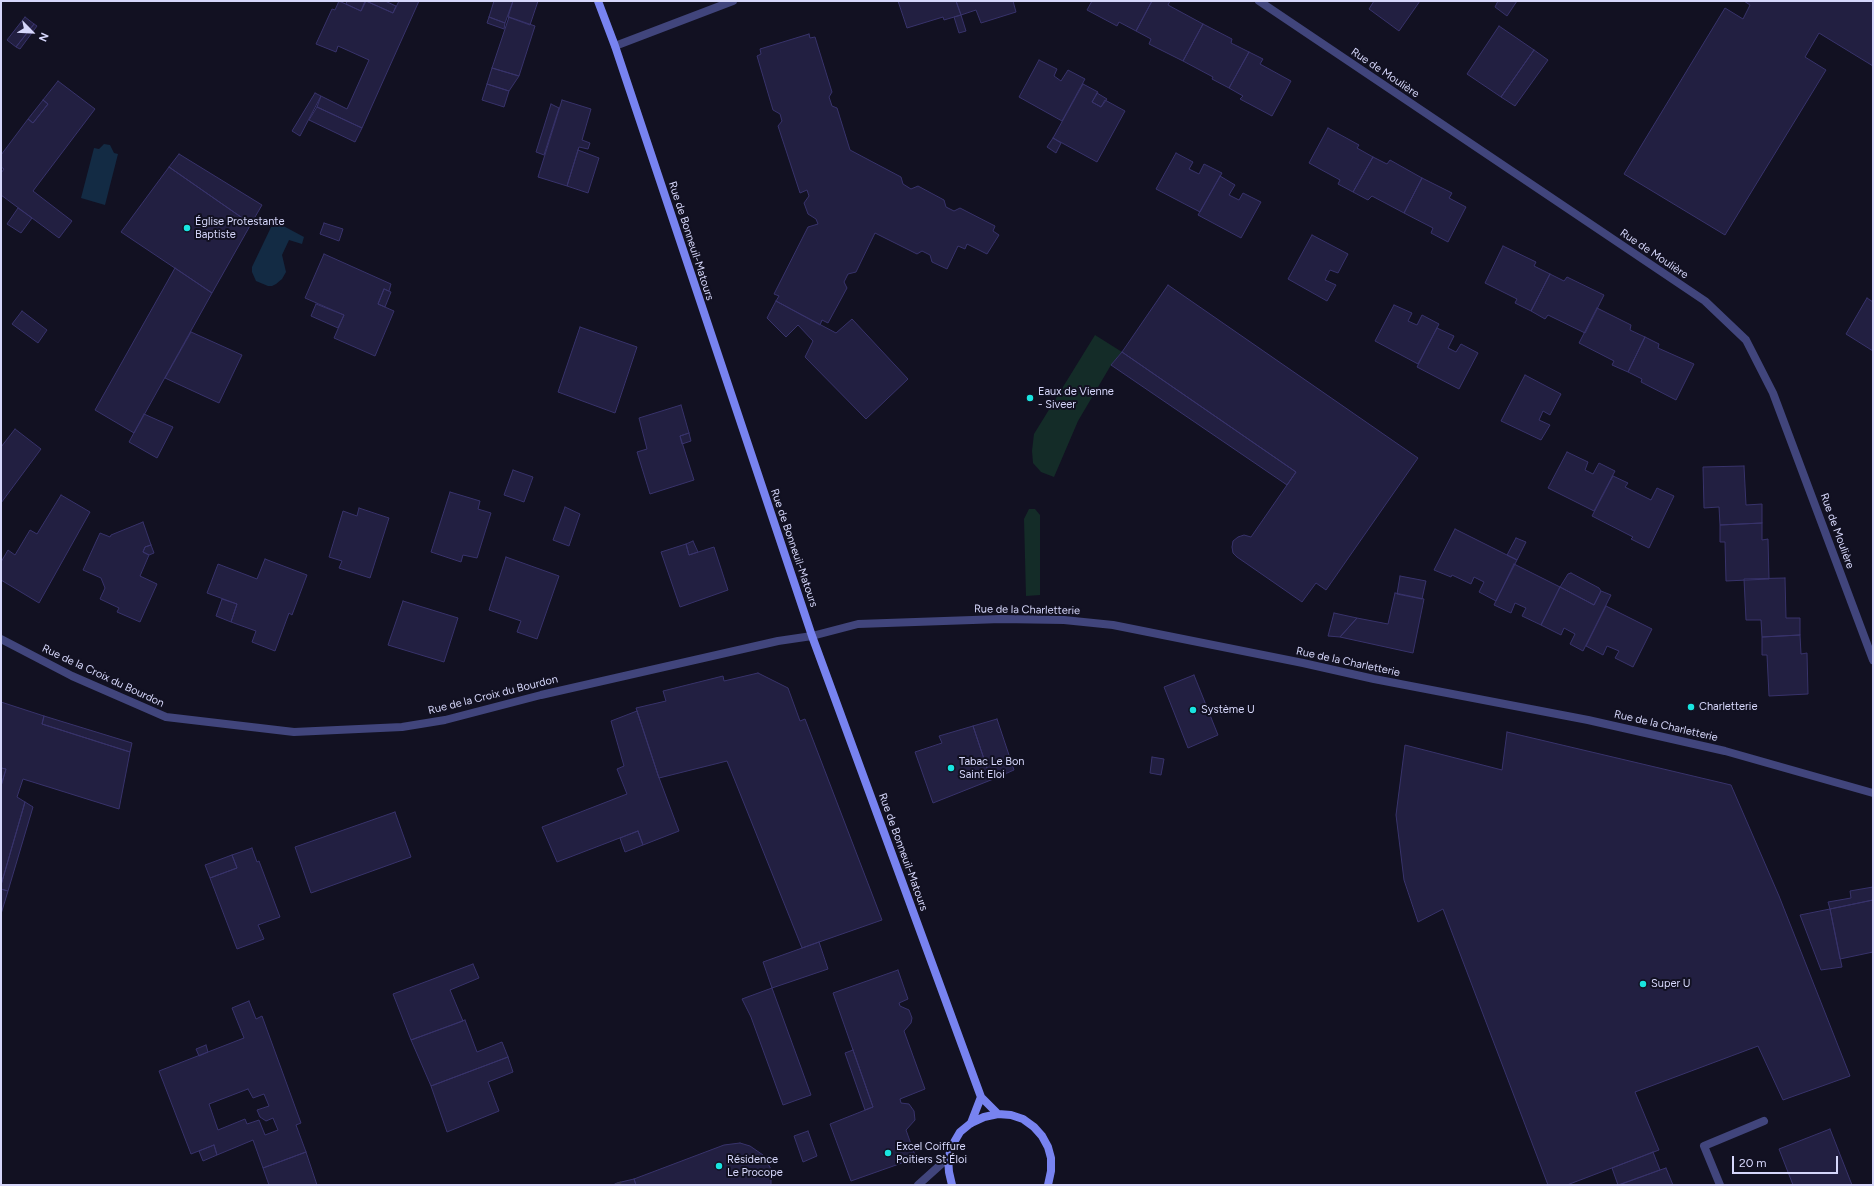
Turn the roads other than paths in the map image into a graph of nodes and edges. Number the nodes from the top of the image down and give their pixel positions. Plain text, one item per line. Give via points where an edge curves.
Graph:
1 (598, 1) edge
2 (733, 1) edge
3 (1259, 1) edge
4 (615, 46) junction
5 (812, 636) junction
6 (1, 639) edge
7 (1873, 660) edge
8 (1873, 793) edge
9 (981, 1097) junction
10 (998, 1114) junction
11 (1764, 1121) dead end
12 (971, 1123) junction
13 (948, 1158) junction
14 (918, 1185) edge
15 (952, 1185) edge
16 (1048, 1185) edge
17 (1720, 1185) edge

1 - 4 main road, Rue de Bonneuil-Matours
2 - 4 street
3 - 7 street, Rue de Moulière via 1705,300 1746,340 1773,393
4 - 5 main road, Rue de Bonneuil-Matours
5 - 6 street, Rue de la Croix du Bourdon via 755,646 541,695 445,720 402,727 294,732 166,717 72,676
5 - 8 street, Rue de la Charletterie via 858,624 1000,619 1064,620 1113,625 1588,720 1725,751
5 - 9 main road, Rue de Bonneuil-Matours
9 - 10 main road, Rue de Bonneuil-Matours
9 - 12 main road
10 - 12 main road
10 - 16 main road via 1011,1115 1023,1120 1042,1136 1051,1158
11 - 17 street via 1704,1146
12 - 13 main road via 960,1132 952,1144
13 - 14 street
13 - 15 main road

